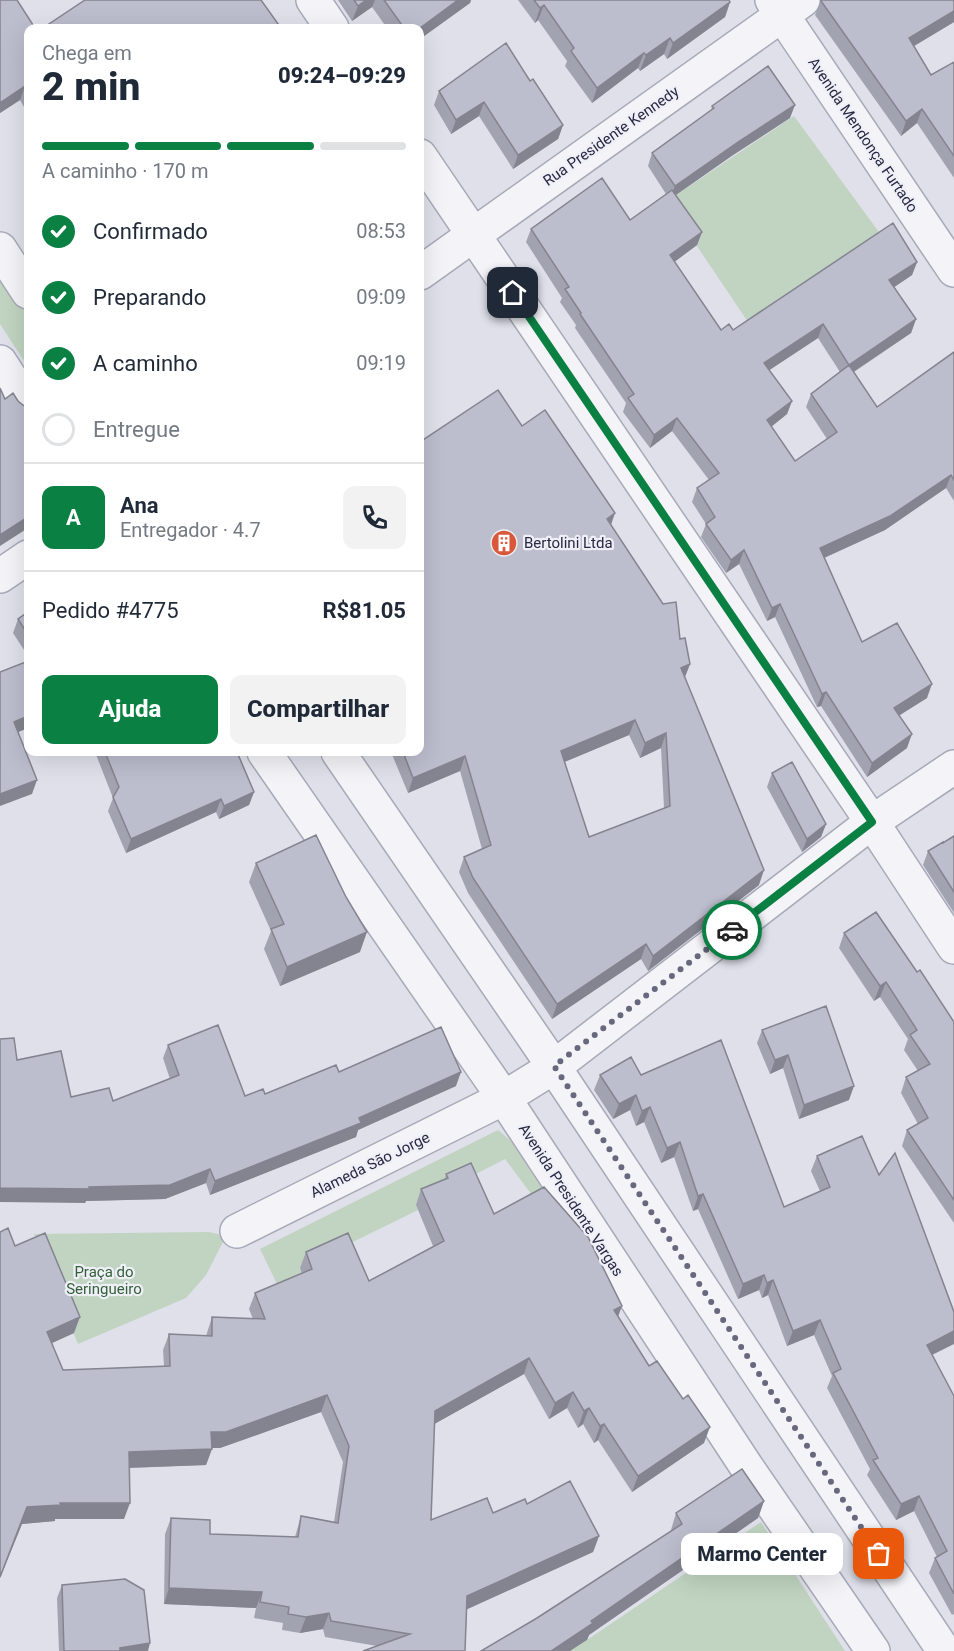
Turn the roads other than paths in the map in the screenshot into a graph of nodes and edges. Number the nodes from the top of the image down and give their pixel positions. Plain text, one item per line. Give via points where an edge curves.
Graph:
1 (313, 0) edge
2 (786, 5) edge
3 (329, 24) edge
4 (424, 162) edge
5 (473, 234) junction
6 (0, 249) edge
7 (424, 270) edge
8 (954, 270) edge
9 (24, 286) edge
10 (0, 362) edge
11 (24, 399) edge
12 (24, 560) edge
13 (0, 576) edge
14 (267, 756) edge
15 (341, 756) edge
16 (954, 767) edge
17 (872, 822) junction
18 (954, 947) edge
19 (554, 1066) junction
20 (504, 1098) junction
21 (237, 1231) dead end
22 (873, 1651) edge
23 (944, 1651) edge

1 - 3 street
2 - 5 street, Rua Presidente Kennedy
2 - 8 street, Avenida Mendonça Furtado
4 - 5 street
5 - 7 street, Rua Presidente Kennedy
5 - 17 street
6 - 9 street
10 - 11 street
12 - 13 street
14 - 20 street, Avenida Presidente Vargas
15 - 19 street
16 - 17 street, Alameda São Jorge
17 - 18 street
17 - 19 street, Alameda São Jorge
19 - 20 street, Alameda São Jorge
19 - 23 street
20 - 21 street, Alameda São Jorge
20 - 22 street, Avenida Presidente Vargas

